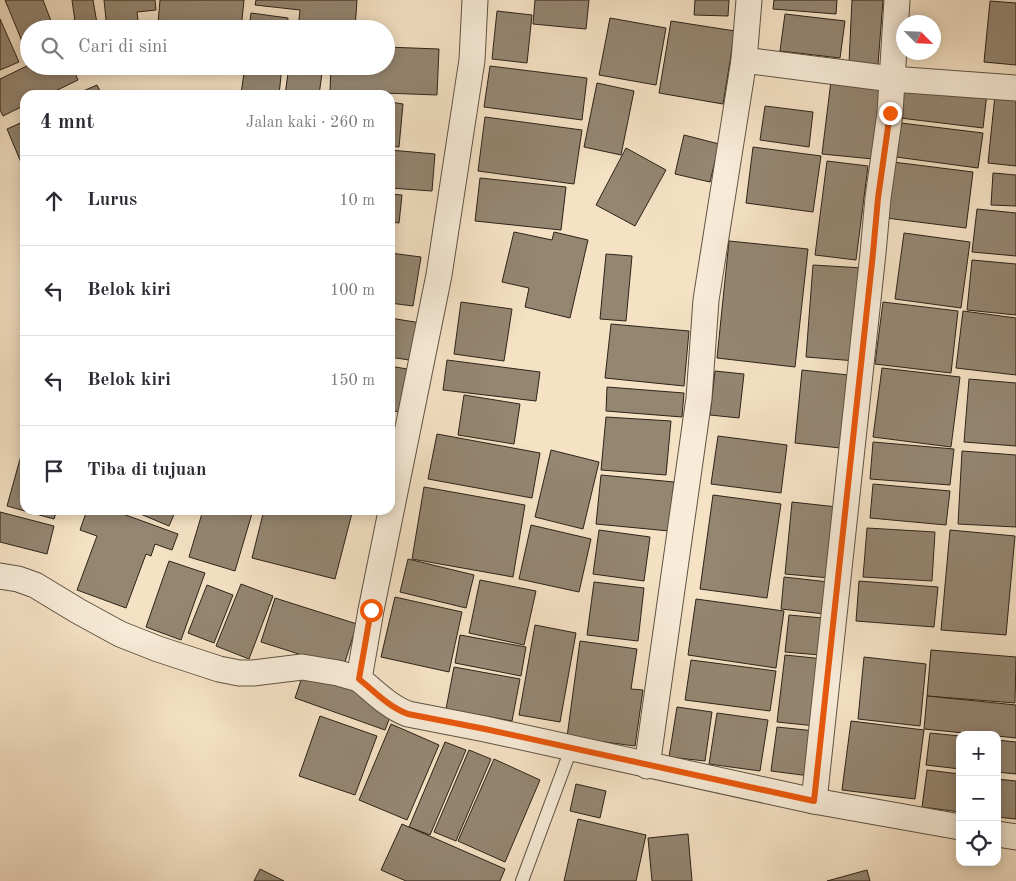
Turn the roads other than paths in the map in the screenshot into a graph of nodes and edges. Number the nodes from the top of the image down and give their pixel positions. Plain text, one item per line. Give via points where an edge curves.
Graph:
1 (475, 0) edge
2 (749, 0) edge
3 (897, 0) edge
4 (744, 60) junction
5 (892, 80) junction
6 (1016, 88) edge
7 (395, 492) edge
8 (390, 515) edge
9 (0, 576) edge
10 (359, 679) junction
11 (571, 749) junction
12 (647, 766) junction
13 (814, 801) junction
14 (956, 826) edge
15 (1001, 835) edge
16 (1016, 837) edge
17 (522, 881) edge

1 - 7 street via 472,60 439,275
2 - 4 street
3 - 5 street
4 - 5 street
4 - 12 street via 706,300 699,398
5 - 6 street
5 - 13 street
8 - 10 street
9 - 10 street via 35,585 120,634 219,670 253,673 302,667
10 - 11 street via 389,704 408,714
11 - 12 street
11 - 17 lane
12 - 13 street
13 - 14 street
15 - 16 street

